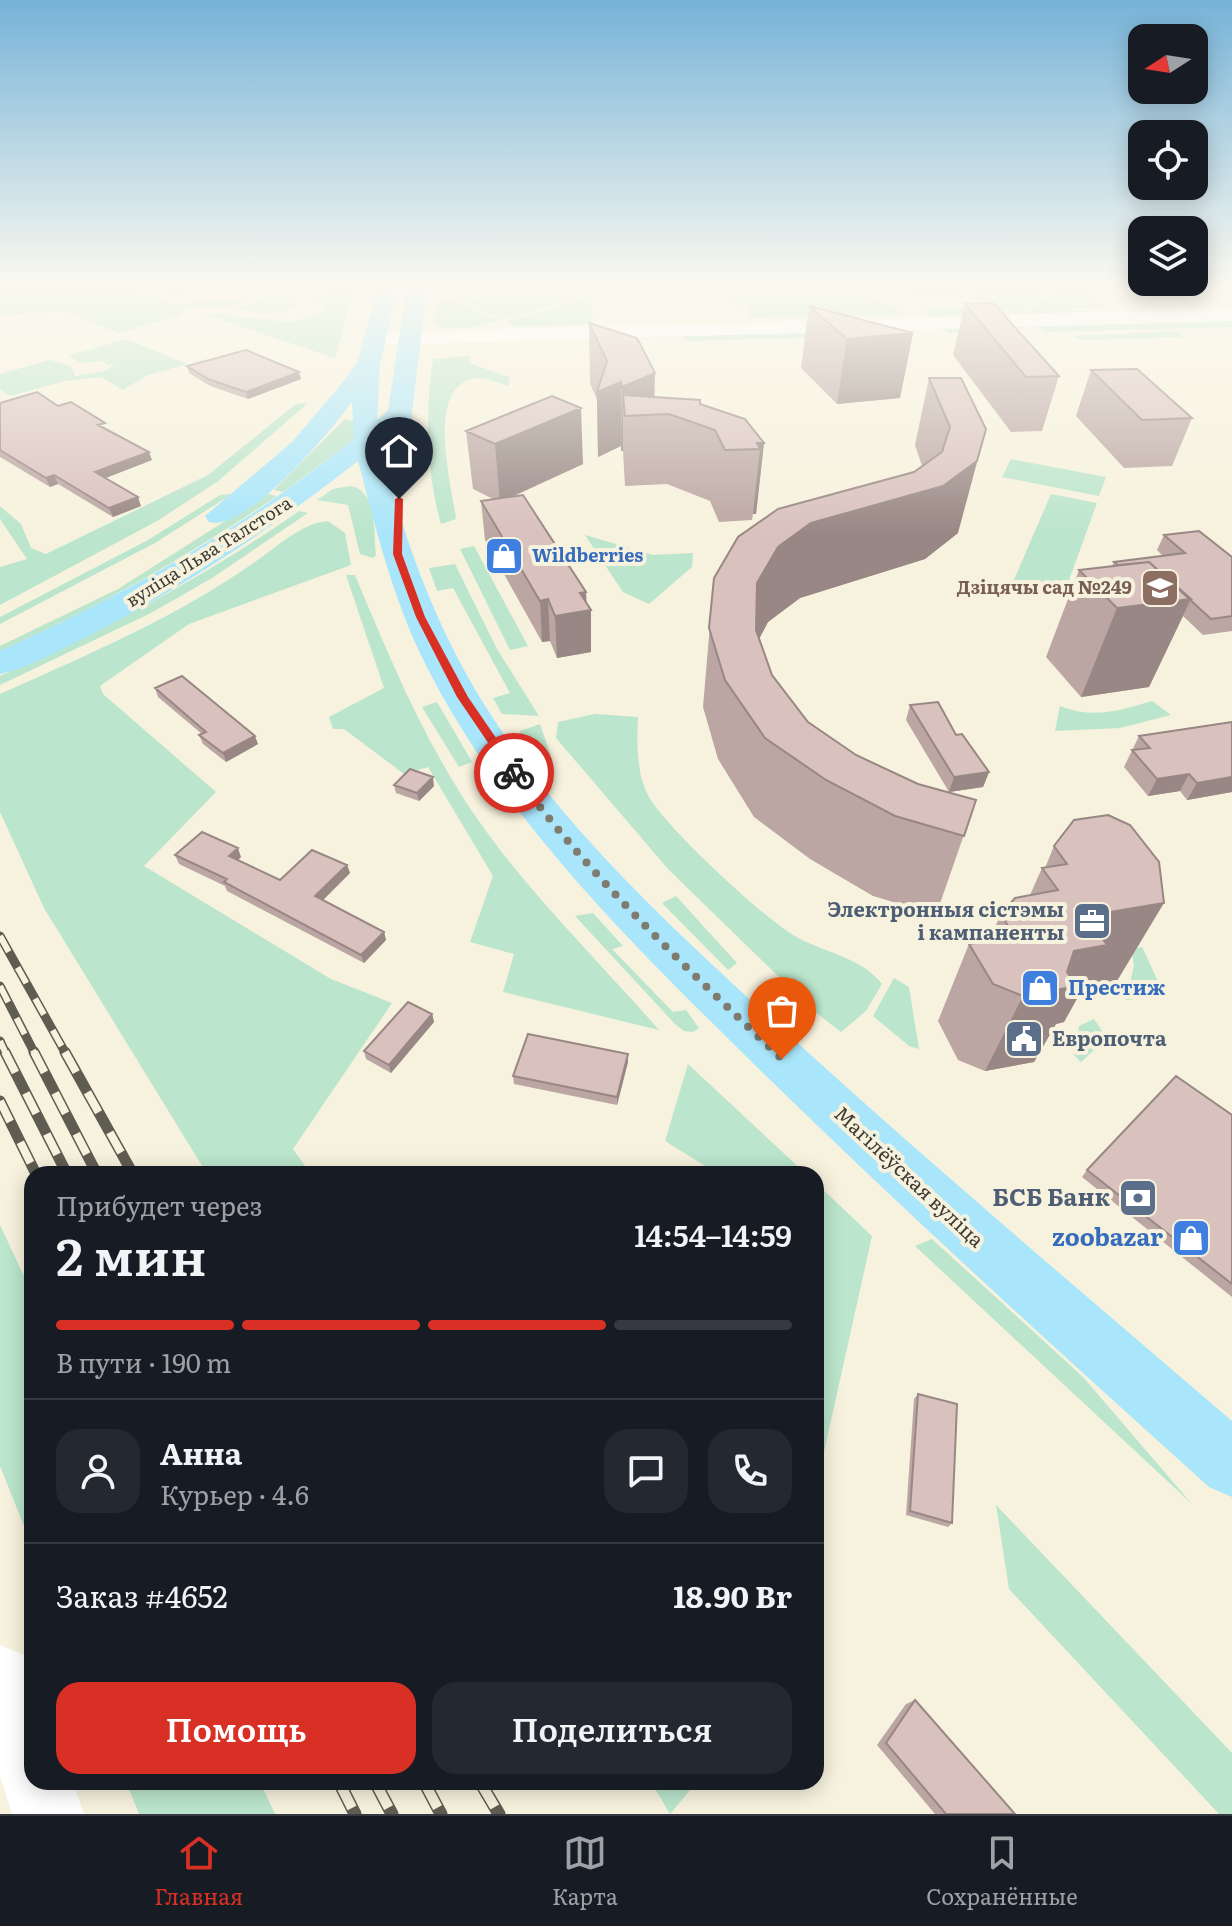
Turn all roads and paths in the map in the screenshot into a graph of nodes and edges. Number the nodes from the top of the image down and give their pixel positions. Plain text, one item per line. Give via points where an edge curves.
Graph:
1 (362, 366) edge
2 (370, 366) edge
3 (407, 366) edge
4 (400, 413) junction
5 (367, 442) junction
6 (310, 489) junction
7 (382, 494) junction
8 (398, 554) junction
9 (0, 635) edge
10 (0, 664) edge
11 (1232, 1464) edge
12 (0, 1679) edge
13 (24, 1746) edge
14 (40, 1790) edge
15 (48, 1814) edge

1 - 9 main road, вуліца Льва Талстога via 323,426 262,486 143,564
2 - 5 main road, Магілёўская вуліца via 364,416
3 - 4 main road, Магілёўская вуліца
4 - 5 main road, вуліца Льва Талстога
4 - 8 main road, Магілёўская вуліца
5 - 6 main road, вуліца Льва Талстога
5 - 7 main road, Магілёўская вуліца
6 - 7 main road via 356,481
6 - 10 main road, вуліца Льва Талстога via 136,599
7 - 8 main road, Магілёўская вуліца
8 - 11 main road, Магілёўская вуліца via 420,617 462,697 568,843 728,1007 881,1152
12 - 13 main road
14 - 15 main road

